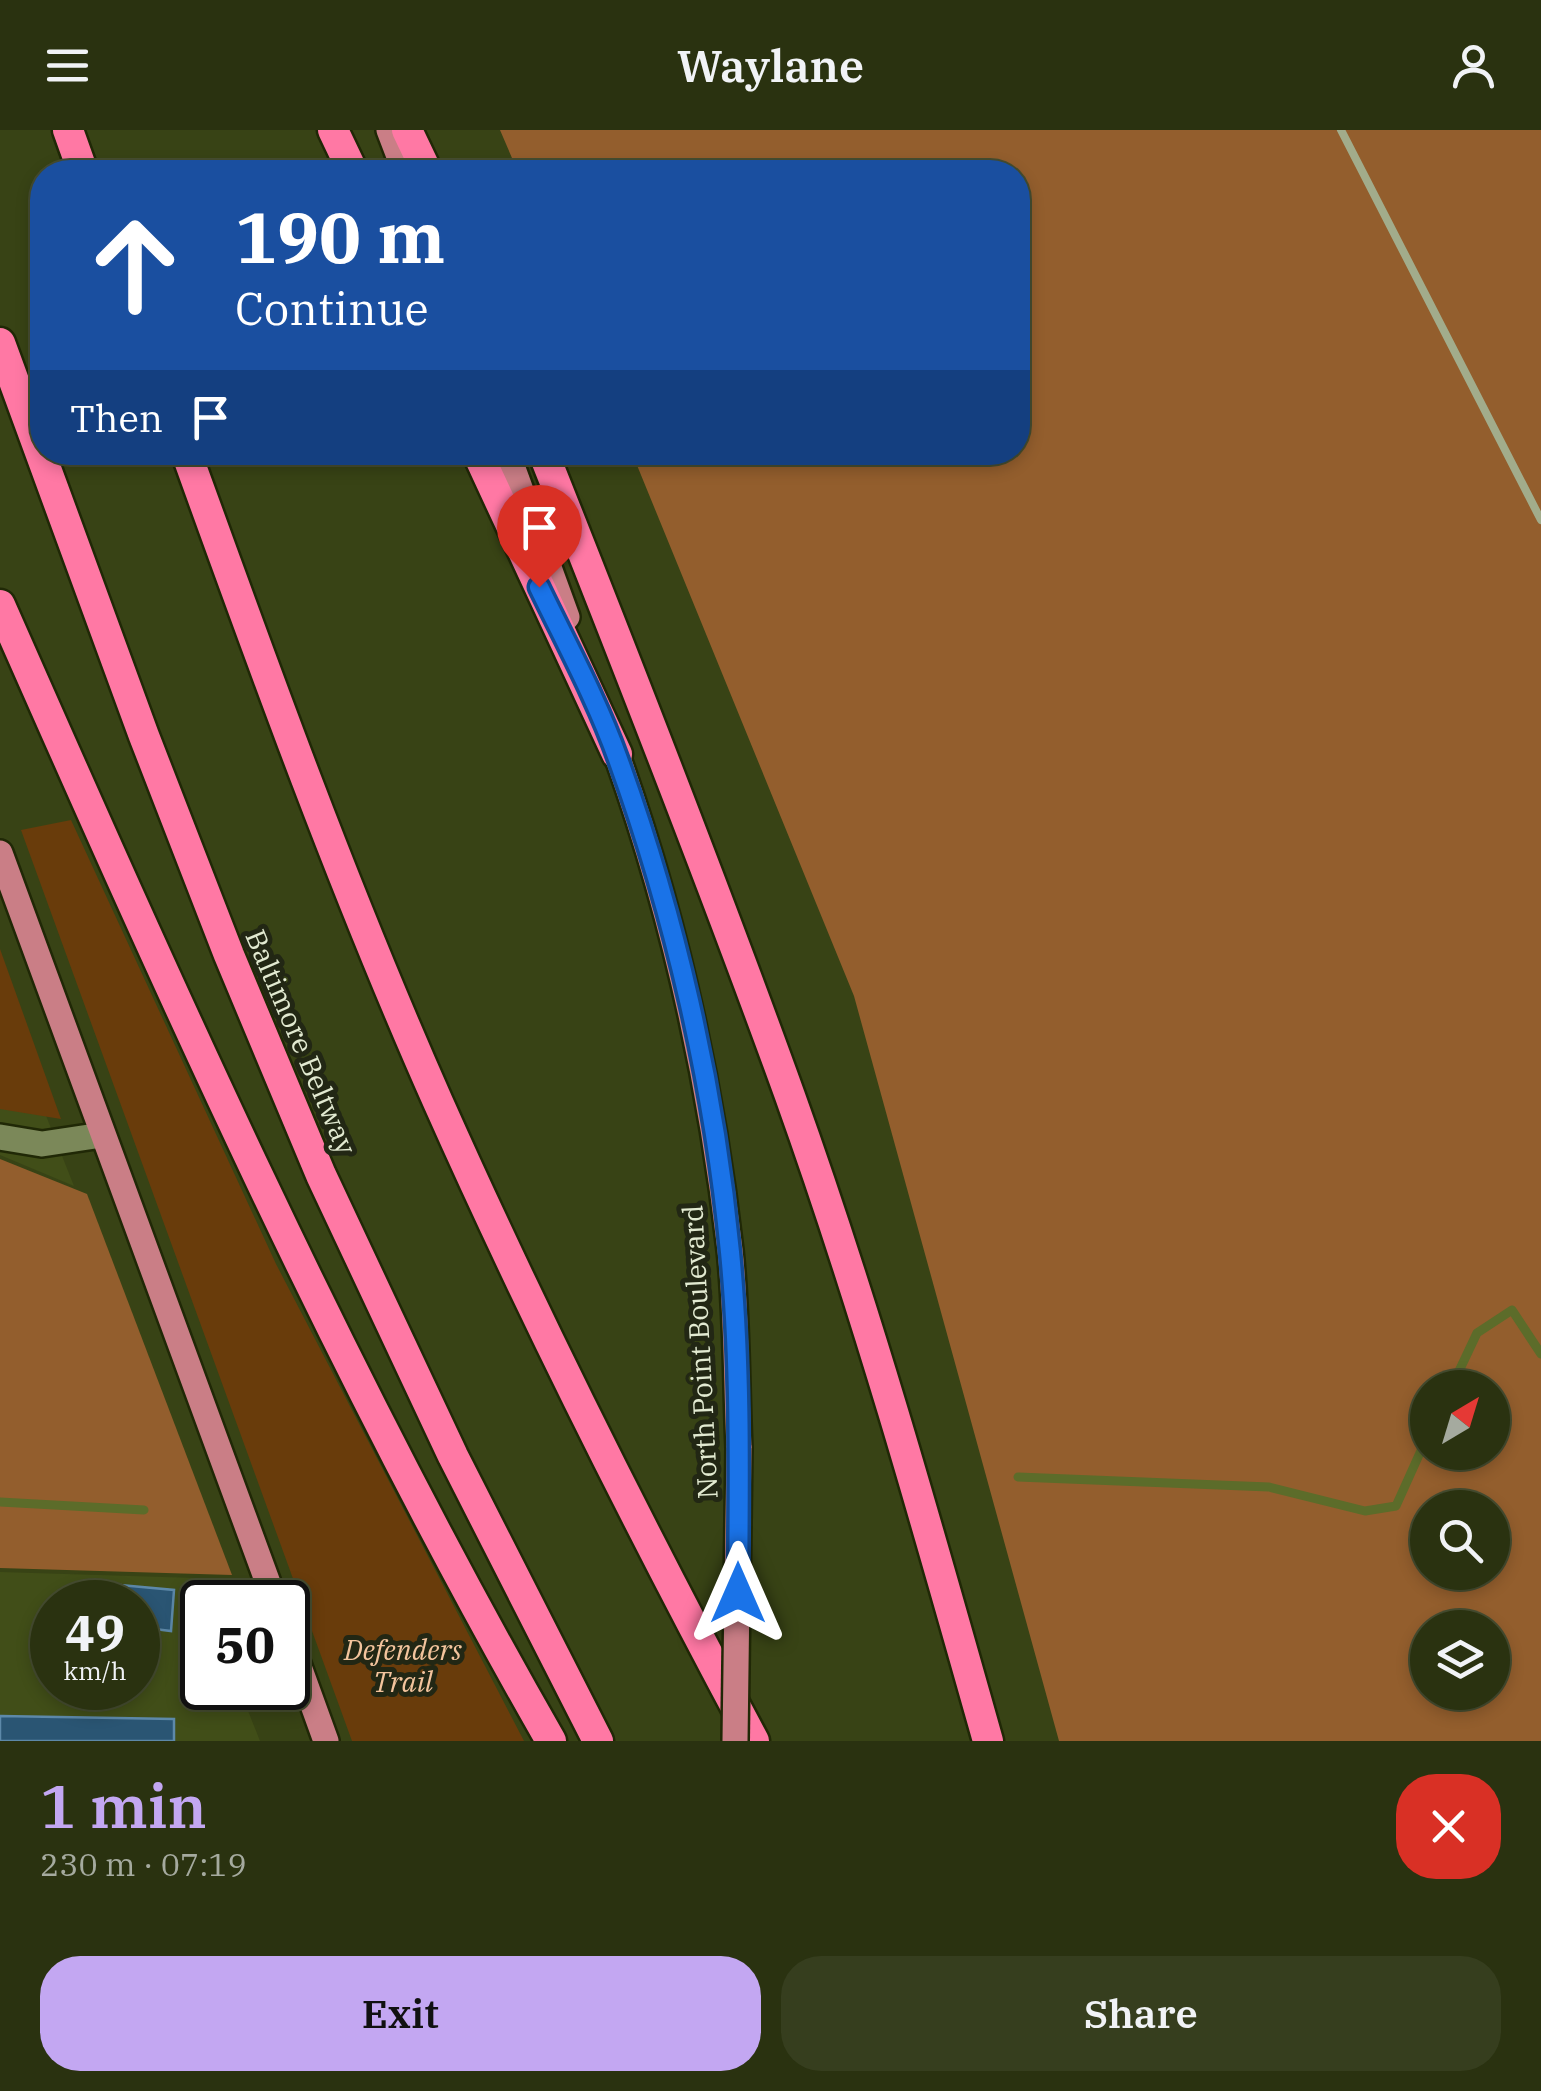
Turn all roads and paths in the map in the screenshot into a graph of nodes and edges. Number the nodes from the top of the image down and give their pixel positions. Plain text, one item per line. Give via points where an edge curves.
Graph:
1 (68, 130) edge
2 (333, 130) edge
3 (390, 130) edge
4 (407, 130) edge
5 (79, 160) edge
6 (347, 160) edge
7 (401, 160) edge
8 (421, 160) edge
9 (0, 342) edge
10 (30, 423) edge
11 (46, 465) edge
12 (191, 465) edge
13 (483, 465) edge
14 (512, 465) edge
15 (549, 465) edge
16 (0, 605) edge
17 (617, 754) junction
18 (0, 853) edge
19 (102, 1135) junction
20 (0, 1137) edge
21 (267, 1580) edge
22 (310, 1697) edge
23 (326, 1741) edge
24 (552, 1741) edge
25 (598, 1741) edge
26 (734, 1741) edge
27 (754, 1741) edge
28 (988, 1741) edge

1 - 5 highway
2 - 6 highway
3 - 7 main road
4 - 8 highway
9 - 10 highway, Baltimore Beltway
11 - 25 highway, Baltimore Beltway via 180,828 321,1175
12 - 27 highway via 348,888 438,1102 572,1390
13 - 17 highway
14 - 17 main road, North Point Boulevard
15 - 28 highway via 791,1098 888,1394
16 - 24 highway via 240,1142 465,1591
17 - 26 main road, North Point Boulevard, bridge via 677,952 710,1109 730,1252 739,1448
18 - 19 main road
19 - 20 lane via 42,1144
19 - 21 main road
22 - 23 main road

